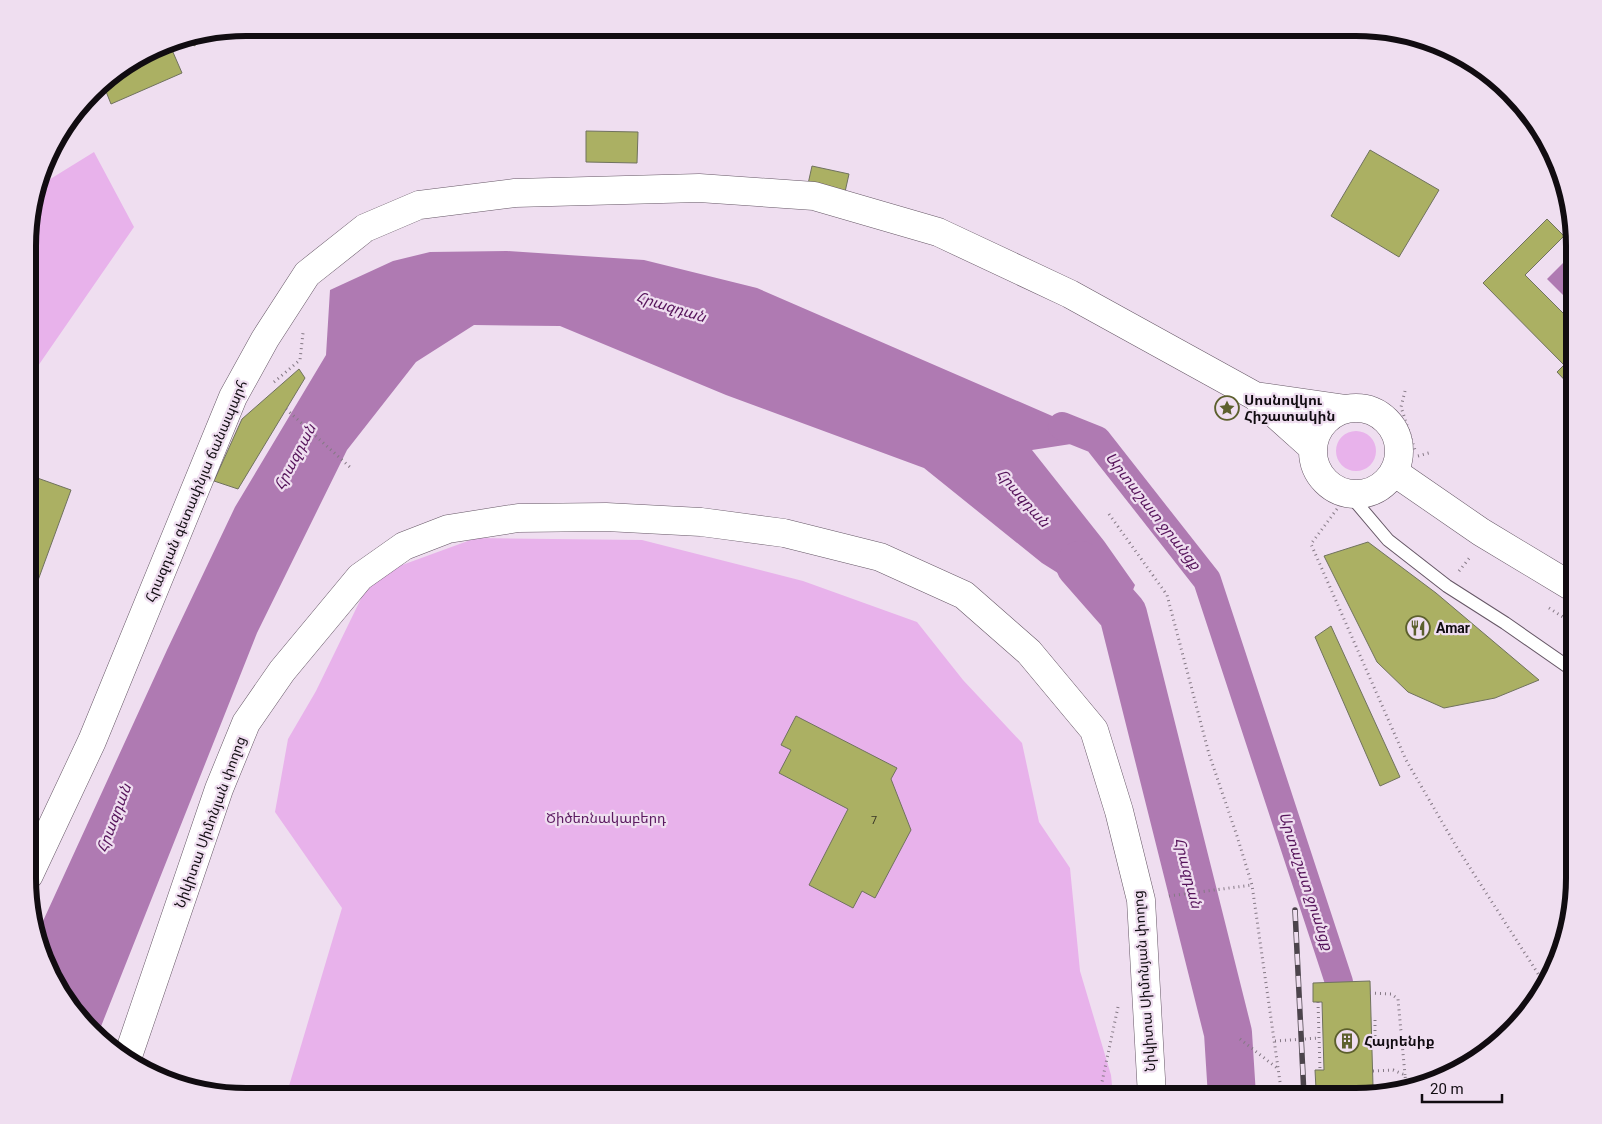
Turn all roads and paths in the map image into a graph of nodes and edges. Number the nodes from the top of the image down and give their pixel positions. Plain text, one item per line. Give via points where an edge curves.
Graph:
1 (1405, 391) dead end
2 (1255, 396) junction
3 (286, 409) dead end
4 (1346, 409) junction
5 (1313, 448) junction
6 (1417, 456) dead end
7 (352, 469) dead end
8 (1394, 472) junction
9 (1349, 494) junction
10 (1109, 514) dead end
11 (1566, 583) edge
12 (1566, 665) edge
13 (36, 860) edge
14 (1252, 885) junction
15 (1142, 900) junction
16 (1540, 978) edge
17 (1370, 993) dead end
18 (1318, 1002) dead end
19 (1374, 1020) dead end
20 (1319, 1038) junction
21 (1240, 1039) dead end
22 (1275, 1041) junction
23 (1402, 1041) junction
24 (130, 1052) edge
25 (1278, 1068) junction
26 (1320, 1070) dead end
27 (1373, 1071) dead end
28 (1405, 1076) junction
29 (1406, 1082) edge
30 (1152, 1088) edge
31 (1281, 1088) edge

1 - 6 path via 1401,408
2 - 4 street, Հրազդան գետափնյա ճանապարհ
2 - 5 street, Հրազդան գետափնյա ճանապարհ
2 - 13 street, Հրազդան գետափնյա ճանապարհ via 1070,294 938,232 814,196 699,188 515,193 419,205 365,228 306,274 265,339 233,396 92,741
3 - 7 path
4 - 5 street via 1323,423
4 - 8 street, Հրազդան գետափնյա ճանապարհ via 1371,411 1391,426 1399,447
5 - 9 street via 1319,474 1327,484
8 - 9 street via 1378,488
8 - 11 street via 1481,532
9 - 12 lane via 1388,540 1447,586
9 - 16 path via 1311,544 1406,760
10 - 14 path via 1167,595 1209,754
14 - 15 path
14 - 22 path
15 - 24 street, Նիկիտա Սիմոնյան փողոց via 1120,811 1094,730 1029,652 964,595 880,557 784,533 702,522 606,517 518,518 448,529 404,546 360,577 282,671 246,723
15 - 30 street, Նիկիտա Սիմոնյան փողոց
17 - 23 path via 1391,994 1398,999
18 - 20 path
19 - 23 path via 1375,1042
20 - 22 path
20 - 26 path
21 - 25 path
22 - 25 path
23 - 28 path
25 - 31 path
27 - 28 path via 1393,1070
28 - 29 path

